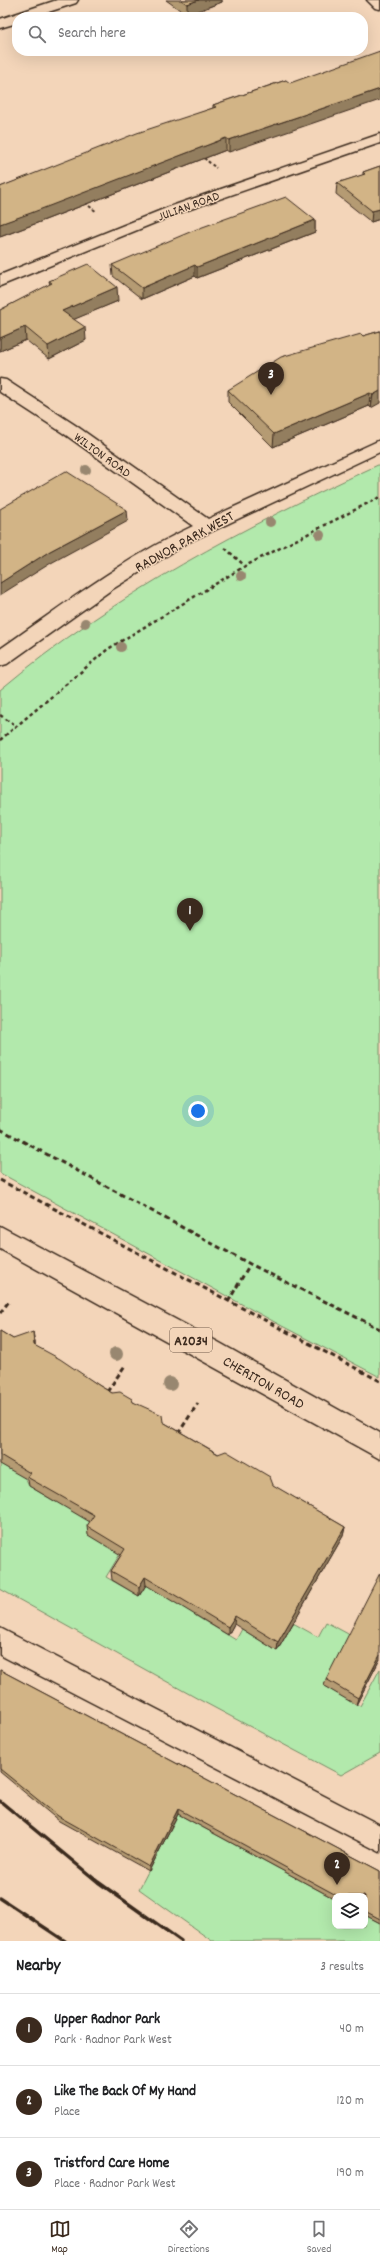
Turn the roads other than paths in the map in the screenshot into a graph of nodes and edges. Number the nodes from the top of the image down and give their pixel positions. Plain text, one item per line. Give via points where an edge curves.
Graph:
1 (71, 0) edge
2 (374, 0) edge
3 (380, 5) edge
4 (0, 10) edge
5 (34, 12) edge
6 (12, 19) edge
7 (380, 138) edge
8 (0, 281) edge
9 (0, 384) edge
10 (380, 445) edge
11 (205, 526) junction
12 (0, 659) edge
13 (0, 1237) edge
14 (380, 1447) edge
15 (0, 1641) edge
16 (380, 1839) edge

1 - 5 street
2 - 3 street
4 - 6 street
7 - 8 street, JULIAN ROAD via 174,210
9 - 11 street, WILTON ROAD via 69,429
10 - 11 street, RADNOR PARK WEST
11 - 12 street, RADNOR PARK WEST via 104,586
13 - 14 street, CHERITON ROAD / A2034 via 209,1350
15 - 16 lane

